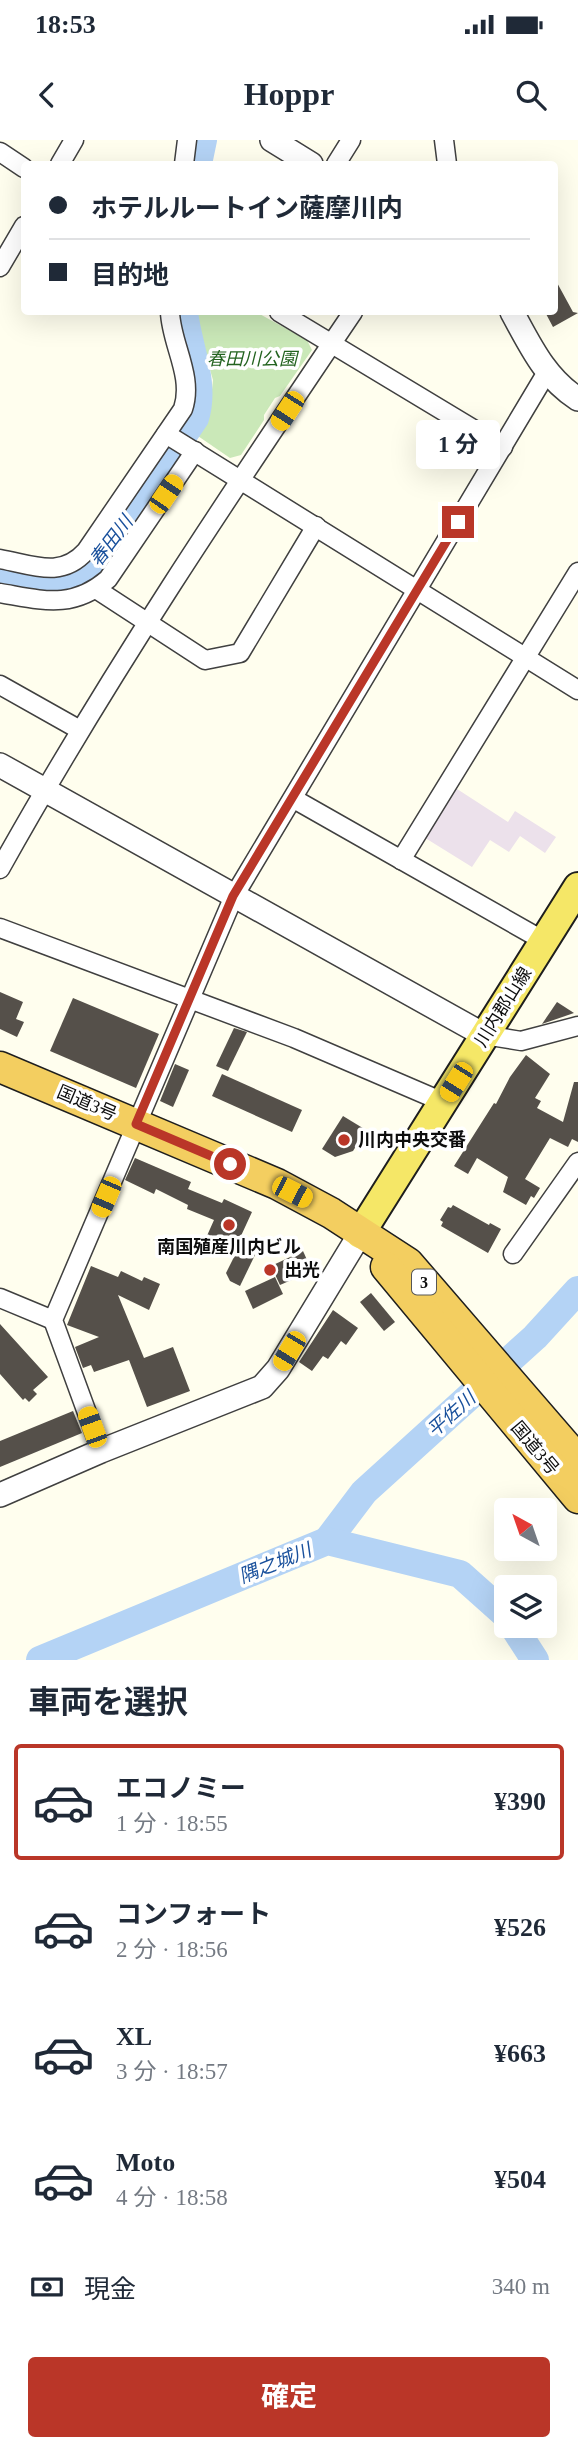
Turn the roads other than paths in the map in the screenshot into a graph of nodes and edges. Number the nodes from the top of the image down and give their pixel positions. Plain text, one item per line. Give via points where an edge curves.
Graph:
1 (74, 140) edge
2 (187, 140) edge
3 (272, 140) edge
4 (351, 140) edge
5 (444, 140) edge
6 (0, 152) edge
7 (62, 161) edge
8 (184, 161) edge
9 (306, 161) edge
10 (338, 161) edge
11 (447, 161) edge
12 (21, 166) edge
13 (21, 231) edge
14 (0, 267) edge
15 (170, 315) edge
16 (284, 315) edge
17 (351, 315) edge
18 (514, 315) edge
19 (332, 342) junction
20 (547, 372) junction
21 (578, 399) edge
22 (168, 435) junction
23 (503, 447) junction
24 (192, 449) junction
25 (242, 480) junction
26 (316, 526) junction
27 (0, 559) edge
28 (578, 572) edge
29 (96, 589) junction
30 (417, 589) junction
31 (0, 593) edge
32 (147, 622) junction
33 (526, 657) junction
34 (0, 685) edge
35 (578, 690) edge
36 (80, 730) junction
37 (0, 765) edge
38 (44, 790) junction
39 (293, 799) junction
40 (401, 860) junction
41 (0, 869) edge
42 (578, 887) edge
43 (233, 896) junction
44 (0, 928) edge
45 (544, 941) junction
46 (190, 999) junction
47 (578, 1026) edge
48 (484, 1035) junction
49 (0, 1067) edge
50 (443, 1102) junction
51 (136, 1124) junction
52 (578, 1162) edge
53 (360, 1234) junction
54 (513, 1254) dead end
55 (0, 1298) edge
56 (53, 1320) junction
57 (521, 1412) junction
58 (101, 1451) junction
59 (578, 1460) edge
60 (0, 1495) edge
61 (578, 1498) edge

1 - 7 street
2 - 8 street
3 - 9 street
4 - 10 street
5 - 11 street
6 - 12 street
13 - 14 street
15 - 22 street via 187,388 183,409
16 - 19 street
17 - 19 street
18 - 20 street
19 - 23 street
19 - 25 street
20 - 21 street
20 - 23 street
22 - 24 street
22 - 27 street via 78,560 57,569
23 - 30 street
24 - 25 street
24 - 29 street via 108,579
25 - 26 street
25 - 32 street
26 - 30 street
26 - 32 street via 240,653 205,660
28 - 33 street
29 - 31 street via 68,600 49,601
29 - 32 street
30 - 33 street
30 - 39 street
32 - 36 street
33 - 35 street
33 - 40 street
34 - 36 street
36 - 38 street
37 - 38 street
38 - 41 street
38 - 43 street
39 - 40 street
39 - 43 street
40 - 45 street
42 - 45 main road, 川内郡山線
43 - 46 street
43 - 48 street
44 - 46 street
45 - 48 main road, 川内郡山線
46 - 50 street
46 - 51 street
47 - 48 street via 521,1041
48 - 50 main road, 川内郡山線
49 - 51 highway, 国道3号 / 3
50 - 53 main road, 川内郡山線
51 - 53 highway, 国道3号 / 3 via 277,1184
51 - 56 street
52 - 54 street
53 - 57 highway, 国道3号 / 3 via 408,1264 463,1344
53 - 58 street via 278,1369 262,1387
55 - 56 street
56 - 58 street
57 - 59 highway, 国道3号 / 3
57 - 61 highway, 国道3号 / 3
58 - 60 street

